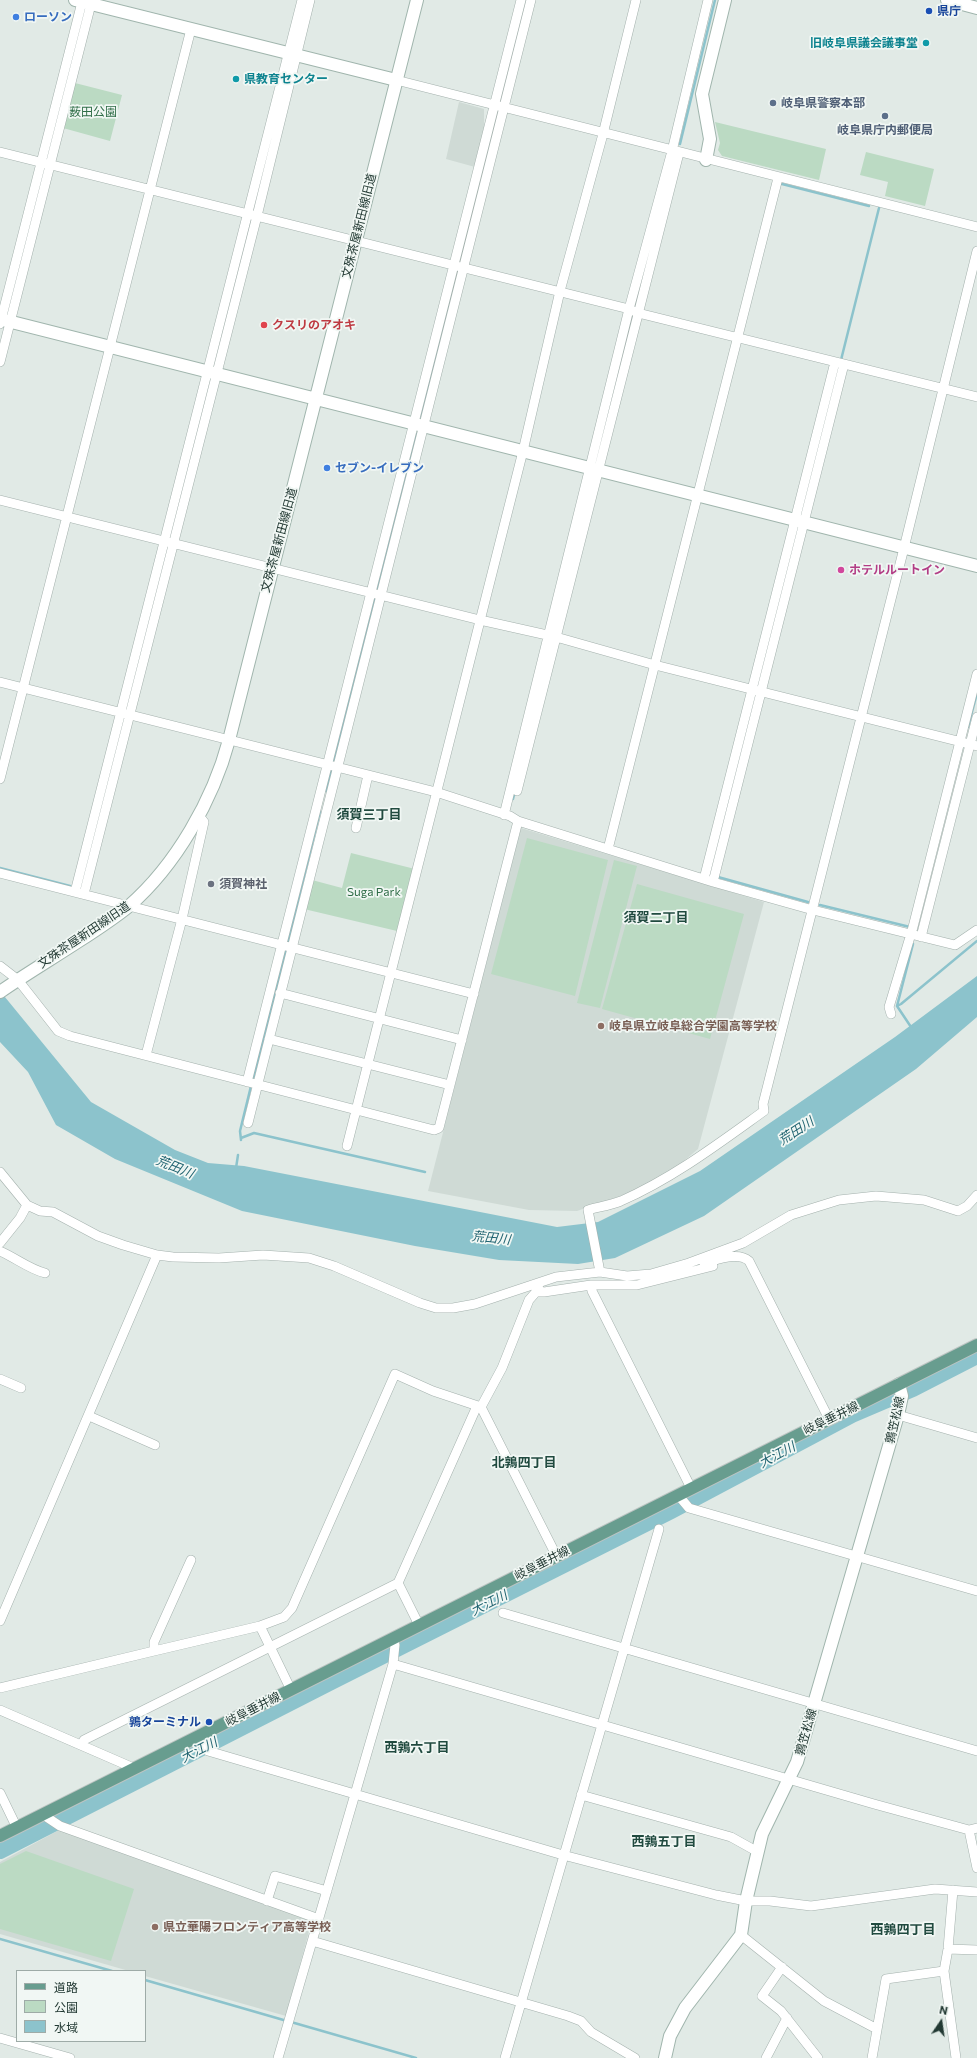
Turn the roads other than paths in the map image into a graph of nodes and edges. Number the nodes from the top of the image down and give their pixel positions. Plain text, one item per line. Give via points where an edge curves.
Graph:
1 (302, 0) edge
2 (310, 0) edge
3 (417, 0) edge
4 (521, 0) edge
5 (531, 0) edge
6 (636, 0) edge
7 (708, 0) edge
8 (725, 0) edge
9 (947, 0) edge
10 (83, 2) edge
11 (977, 8) edge
12 (191, 29) junction
13 (293, 54) junction
14 (396, 80) junction
15 (499, 108) junction
16 (603, 134) junction
17 (0, 152) edge
18 (676, 152) junction
19 (706, 160) junction
20 (46, 163) junction
21 (778, 178) junction
22 (150, 189) junction
23 (247, 214) junction
24 (257, 216) junction
25 (977, 227) edge
26 (356, 241) junction
27 (977, 251) edge
28 (458, 267) junction
29 (560, 291) junction
30 (629, 309) junction
31 (638, 313) junction
32 (3, 321) edge
33 (736, 336) junction
34 (110, 346) junction
35 (0, 362) edge
36 (835, 362) junction
37 (844, 364) junction
38 (212, 372) junction
39 (944, 389) junction
40 (316, 398) junction
41 (977, 398) edge
42 (419, 425) junction
43 (523, 451) junction
44 (595, 469) junction
45 (698, 496) junction
46 (0, 500) edge
47 (67, 517) junction
48 (800, 521) junction
49 (169, 542) junction
50 (904, 548) junction
51 (977, 566) edge
52 (272, 568) junction
53 (371, 592) junction
54 (381, 595) junction
55 (480, 620) junction
56 (552, 637) junction
57 (656, 665) junction
58 (977, 674) edge
59 (0, 682) edge
60 (23, 688) junction
61 (757, 690) junction
62 (125, 714) junction
63 (862, 716) junction
64 (977, 717) edge
65 (229, 740) junction
66 (960, 741) junction
67 (974, 745) edge
68 (327, 764) junction
69 (338, 767) junction
70 (368, 775) junction
71 (0, 779) edge
72 (436, 792) junction
73 (199, 816) junction
74 (511, 818) junction
75 (356, 828) dead end
76 (608, 849) junction
77 (0, 873) edge
78 (708, 881) junction
79 (80, 893) junction
80 (129, 906) junction
81 (813, 910) junction
82 (182, 919) junction
83 (977, 930) edge
84 (910, 934) junction
85 (921, 937) junction
86 (287, 947) junction
87 (0, 966) edge
88 (390, 973) junction
89 (15, 982) junction
90 (0, 992) edge
91 (280, 994) junction
92 (474, 994) junction
93 (891, 1014) dead end
94 (378, 1020) junction
95 (269, 1039) junction
96 (462, 1040) junction
97 (146, 1055) junction
98 (368, 1064) junction
99 (248, 1082) junction
100 (258, 1085) junction
101 (450, 1085) junction
102 (356, 1110) junction
103 (248, 1123) dead end
104 (346, 1146) dead end
105 (0, 1172) edge
106 (977, 1194) edge
107 (27, 1206) junction
108 (0, 1243) edge
109 (0, 1251) edge
110 (157, 1255) junction
111 (741, 1257) junction
112 (689, 1263) junction
113 (599, 1268) junction
114 (45, 1273) dead end
115 (574, 1275) junction
116 (591, 1284) junction
117 (536, 1292) junction
118 (977, 1345) edge
119 (0, 1379) edge
120 (21, 1388) dead end
121 (901, 1390) junction
122 (479, 1407) junction
123 (898, 1415) junction
124 (89, 1416) junction
125 (829, 1419) junction
126 (977, 1438) edge
127 (155, 1445) dead end
128 (691, 1488) junction
129 (680, 1498) junction
130 (659, 1529) dead end
131 (556, 1555) junction
132 (857, 1557) junction
133 (190, 1560) dead end
134 (398, 1583) junction
135 (977, 1591) edge
136 (503, 1613) dead end
137 (0, 1621) edge
138 (419, 1625) junction
139 (260, 1626) junction
140 (270, 1646) junction
141 (395, 1646) junction
142 (624, 1648) junction
143 (154, 1651) junction
144 (393, 1664) junction
145 (0, 1688) edge
146 (291, 1690) junction
147 (814, 1703) junction
148 (0, 1710) edge
149 (602, 1725) junction
150 (199, 1740) junction
151 (81, 1745) junction
152 (977, 1751) edge
153 (132, 1770) junction
154 (789, 1779) junction
155 (0, 1793) edge
156 (355, 1794) junction
157 (581, 1795) junction
158 (47, 1816) junction
159 (17, 1828) junction
160 (973, 1829) edge
161 (0, 1836) edge
162 (758, 1852) junction
163 (563, 1855) junction
164 (977, 1868) edge
165 (954, 1890) junction
166 (327, 1891) junction
167 (977, 1892) edge
168 (267, 1901) junction
169 (746, 1901) junction
170 (318, 1919) junction
171 (741, 1935) junction
172 (312, 1940) junction
173 (948, 1950) junction
174 (977, 1950) edge
175 (782, 1967) junction
176 (944, 1971) junction
177 (522, 2001) junction
178 (787, 2018) junction
179 (877, 2029) junction
180 (0, 2038) edge
181 (70, 2058) edge
182 (278, 2058) edge
183 (505, 2058) edge
184 (635, 2058) edge
185 (665, 2058) edge
186 (766, 2058) edge
187 (818, 2058) edge
188 (872, 2058) edge
189 (956, 2058) edge

1 - 13 street
2 - 13 street
3 - 14 street, 文殊茶屋新田線旧道
4 - 15 street
5 - 15 street
6 - 16 street
7 - 18 street
8 - 19 street via 702,94 710,139
9 - 11 street
10 - 12 street
10 - 20 street
12 - 13 street
12 - 22 street
13 - 14 street
13 - 23 street
13 - 24 street
14 - 15 street
14 - 26 street, 文殊茶屋新田線旧道
15 - 16 street
15 - 28 street
16 - 18 street
16 - 29 street
17 - 20 street
18 - 19 street
18 - 30 street
18 - 31 street
19 - 21 street
20 - 22 street
20 - 32 street
21 - 25 street
21 - 33 street
22 - 23 street
22 - 34 street
23 - 24 street
23 - 38 street
24 - 26 street
24 - 38 street
26 - 28 street
26 - 40 street, 文殊茶屋新田線旧道
27 - 39 street
28 - 29 street
28 - 42 street
29 - 30 street
29 - 43 street
30 - 31 street
30 - 44 street
31 - 33 street
31 - 44 street
32 - 34 street
32 - 35 street
33 - 36 street
33 - 45 street
34 - 38 street
34 - 47 street
36 - 37 street
36 - 48 street
37 - 39 street
37 - 48 street
38 - 40 street
38 - 49 street
39 - 41 street
39 - 50 street
40 - 42 street
40 - 52 street, 文殊茶屋新田線旧道
42 - 43 street
42 - 53 street
42 - 54 street
43 - 44 street
43 - 55 street
44 - 45 street
44 - 56 street
45 - 48 street
45 - 57 street
46 - 47 street
47 - 49 street
47 - 60 street
48 - 50 street
48 - 61 street
49 - 52 street
49 - 62 street
50 - 51 street
50 - 63 street
52 - 53 street
52 - 65 street, 文殊茶屋新田線旧道
53 - 54 street
53 - 68 street
54 - 55 street
54 - 69 street
55 - 56 street
55 - 72 street
56 - 57 street
56 - 74 street
57 - 61 street
57 - 76 street
58 - 66 street
59 - 60 street
60 - 62 street
60 - 71 street
61 - 63 street
61 - 78 street
62 - 65 street
62 - 79 street
63 - 66 street
63 - 81 street
64 - 67 street
65 - 68 street
65 - 73 street, 文殊茶屋新田線旧道 via 212,791
66 - 67 street
66 - 84 street
67 - 85 street
68 - 69 street
68 - 86 street
69 - 70 street
69 - 86 street
70 - 72 street
70 - 75 street
72 - 74 street
72 - 88 street
73 - 80 street, 文殊茶屋新田線旧道 via 159,875
73 - 82 street via 204,822
74 - 76 street
74 - 92 street
76 - 78 street
77 - 79 street
78 - 81 street
79 - 80 street
80 - 82 street
80 - 89 street, 文殊茶屋新田線旧道
81 - 84 street
81 - 113 street via 762,1104 764,1111 697,1160 668,1177 619,1201 588,1210
82 - 86 street
82 - 97 street
83 - 85 street via 955,945
84 - 85 street
84 - 93 street via 890,1007
86 - 88 street
86 - 91 street
86 - 99 street
87 - 89 street
88 - 92 street
88 - 94 street
89 - 90 street, 文殊茶屋新田線旧道
89 - 97 street via 58,1031
91 - 94 street
91 - 95 street
92 - 96 street
94 - 96 street
94 - 98 street
95 - 98 street
95 - 100 street
96 - 101 street
97 - 99 street
98 - 101 street
98 - 102 street
99 - 100 street
100 - 102 street
100 - 103 street
101 - 102 street via 439,1128 434,1130
102 - 104 street
105 - 107 street
106 - 112 street via 967,1206 958,1211 924,1200 876,1196 839,1200 791,1214 743,1243
107 - 108 street
107 - 110 street via 53,1212 98,1236
109 - 114 street via 33,1270
110 - 115 street via 309,1258 420,1303 442,1308 475,1304 556,1277
110 - 124 street
111 - 112 street via 695,1265
111 - 116 street via 638,1285
111 - 125 street via 749,1262
112 - 113 street via 652,1274 627,1276
113 - 115 street
115 - 117 street via 555,1286
116 - 117 street
116 - 128 street via 592,1291
117 - 122 street via 529,1300 502,1368
118 - 121 main road, 岐阜垂井線
119 - 120 street
121 - 123 street, 鶉笠松線
121 - 125 main road, 岐阜垂井線
122 - 131 street
122 - 134 street
122 - 139 street via 395,1374 292,1608 284,1617
123 - 126 street
123 - 132 street, 鶉笠松線
124 - 127 street
124 - 137 street
125 - 128 main road, 岐阜垂井線
128 - 129 main road, 岐阜垂井線
129 - 131 main road, 岐阜垂井線
129 - 132 street via 689,1508
130 - 142 street
131 - 138 main road, 岐阜垂井線
132 - 135 street
132 - 147 street, 鶉笠松線
133 - 143 street via 154,1642
134 - 138 street
134 - 140 street
136 - 142 street
138 - 141 main road, 岐阜垂井線
139 - 140 street
139 - 143 street
140 - 146 street
140 - 151 street via 84,1740
141 - 144 street
141 - 146 main road, 岐阜垂井線
142 - 147 street
142 - 149 street
143 - 145 street
144 - 149 street
144 - 156 street
146 - 150 main road, 岐阜垂井線
147 - 152 street
147 - 154 street, 鶉笠松線 via 797,1762
148 - 151 street
149 - 154 street
149 - 157 street
150 - 153 main road, 岐阜垂井線
150 - 156 street via 208,1751
151 - 153 street via 129,1766
153 - 158 main road, 岐阜垂井線
154 - 160 street
154 - 162 street, 鶉笠松線 via 762,1834
155 - 159 street
156 - 163 street
156 - 166 street
157 - 162 street via 731,1837
157 - 163 street
158 - 159 main road, 岐阜垂井線
158 - 168 street via 57,1825
159 - 161 main road, 岐阜垂井線
160 - 164 street
162 - 169 street, 鶉笠松線
163 - 169 street
163 - 177 street
165 - 167 street
165 - 169 street via 911,1891 811,1906
165 - 173 street
166 - 168 street via 275,1876
166 - 170 street
168 - 170 street
169 - 171 street, 鶉笠松線
170 - 172 street
171 - 175 street
171 - 185 street, 鶉笠松線 via 685,2008 670,2036
172 - 177 street
172 - 182 street
173 - 174 street
173 - 176 street
175 - 178 street via 762,1996
175 - 179 street via 824,2001
176 - 179 street via 886,1980
176 - 189 street
177 - 183 street
177 - 184 street via 581,2021 591,2032
178 - 186 street
178 - 187 street
179 - 188 street
180 - 181 street

